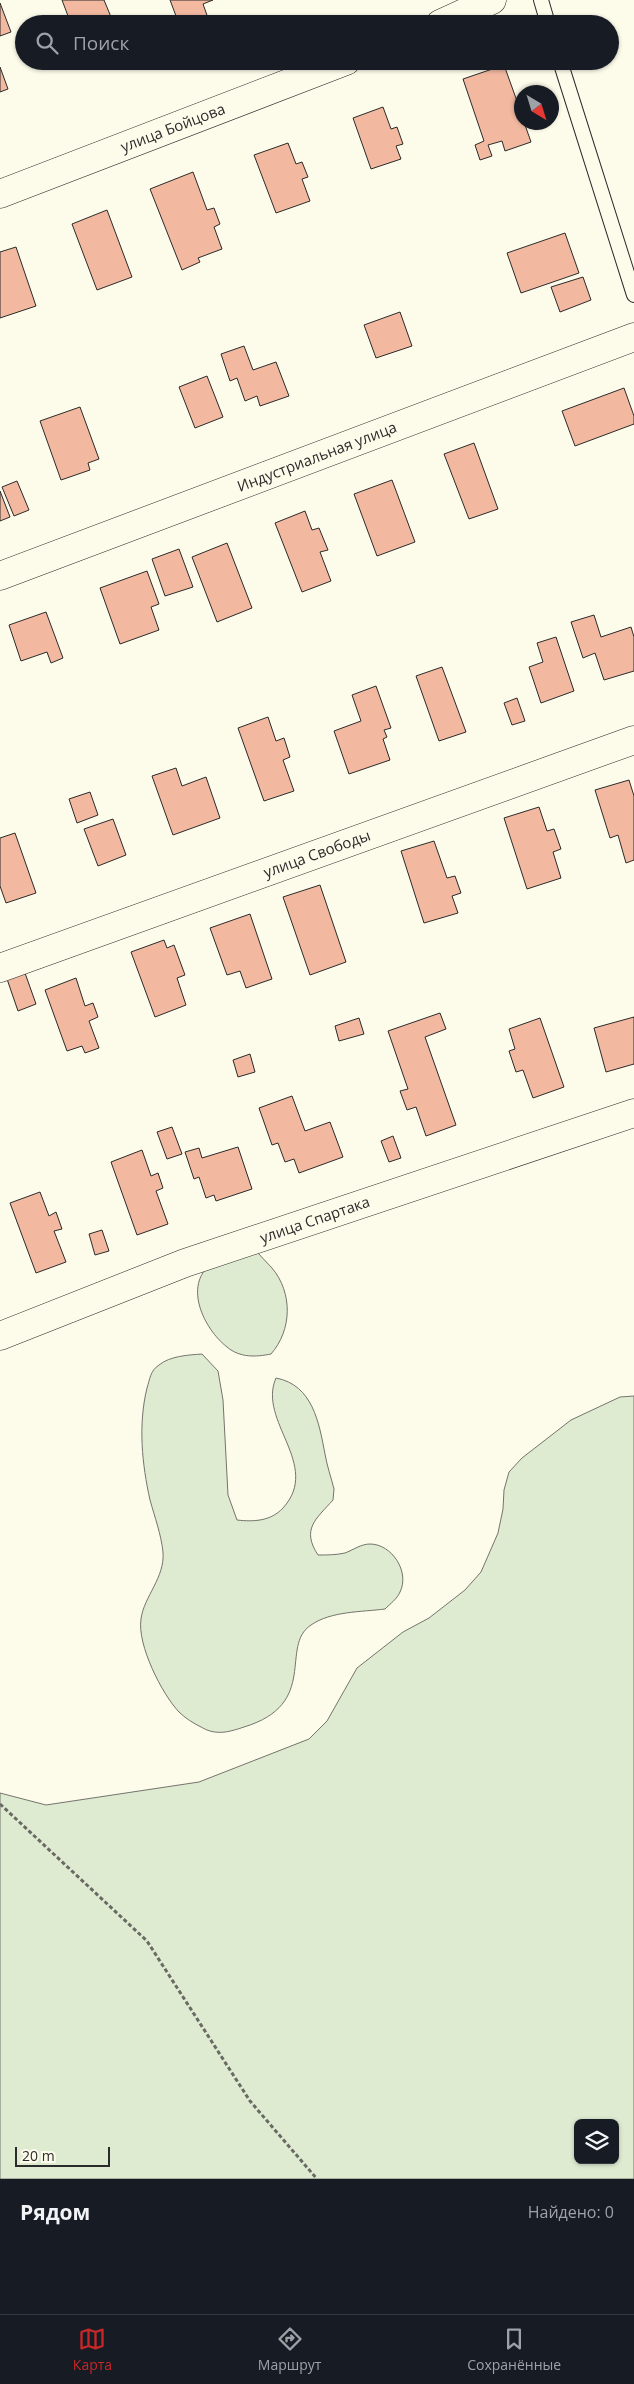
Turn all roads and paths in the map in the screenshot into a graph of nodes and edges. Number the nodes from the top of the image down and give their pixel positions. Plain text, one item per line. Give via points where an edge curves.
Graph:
1 (492, 0) edge
2 (540, 0) edge
3 (460, 15) edge
4 (545, 15) edge
5 (323, 70) edge
6 (563, 70) edge
7 (0, 194) edge
8 (634, 294) edge
9 (634, 337) edge
10 (0, 576) edge
11 (634, 740) edge
12 (0, 968) edge
13 (634, 1113) edge
14 (0, 1336) edge
15 (0, 1804) edge
16 (317, 2179) edge

1 - 3 street
2 - 4 lane
5 - 7 street, улица Бойцова
6 - 8 lane
9 - 10 street, Индустриальная улица
11 - 12 street, улица Свободы
13 - 14 street, улица Спартака via 185,1263
15 - 16 path via 147,1941 250,2101

